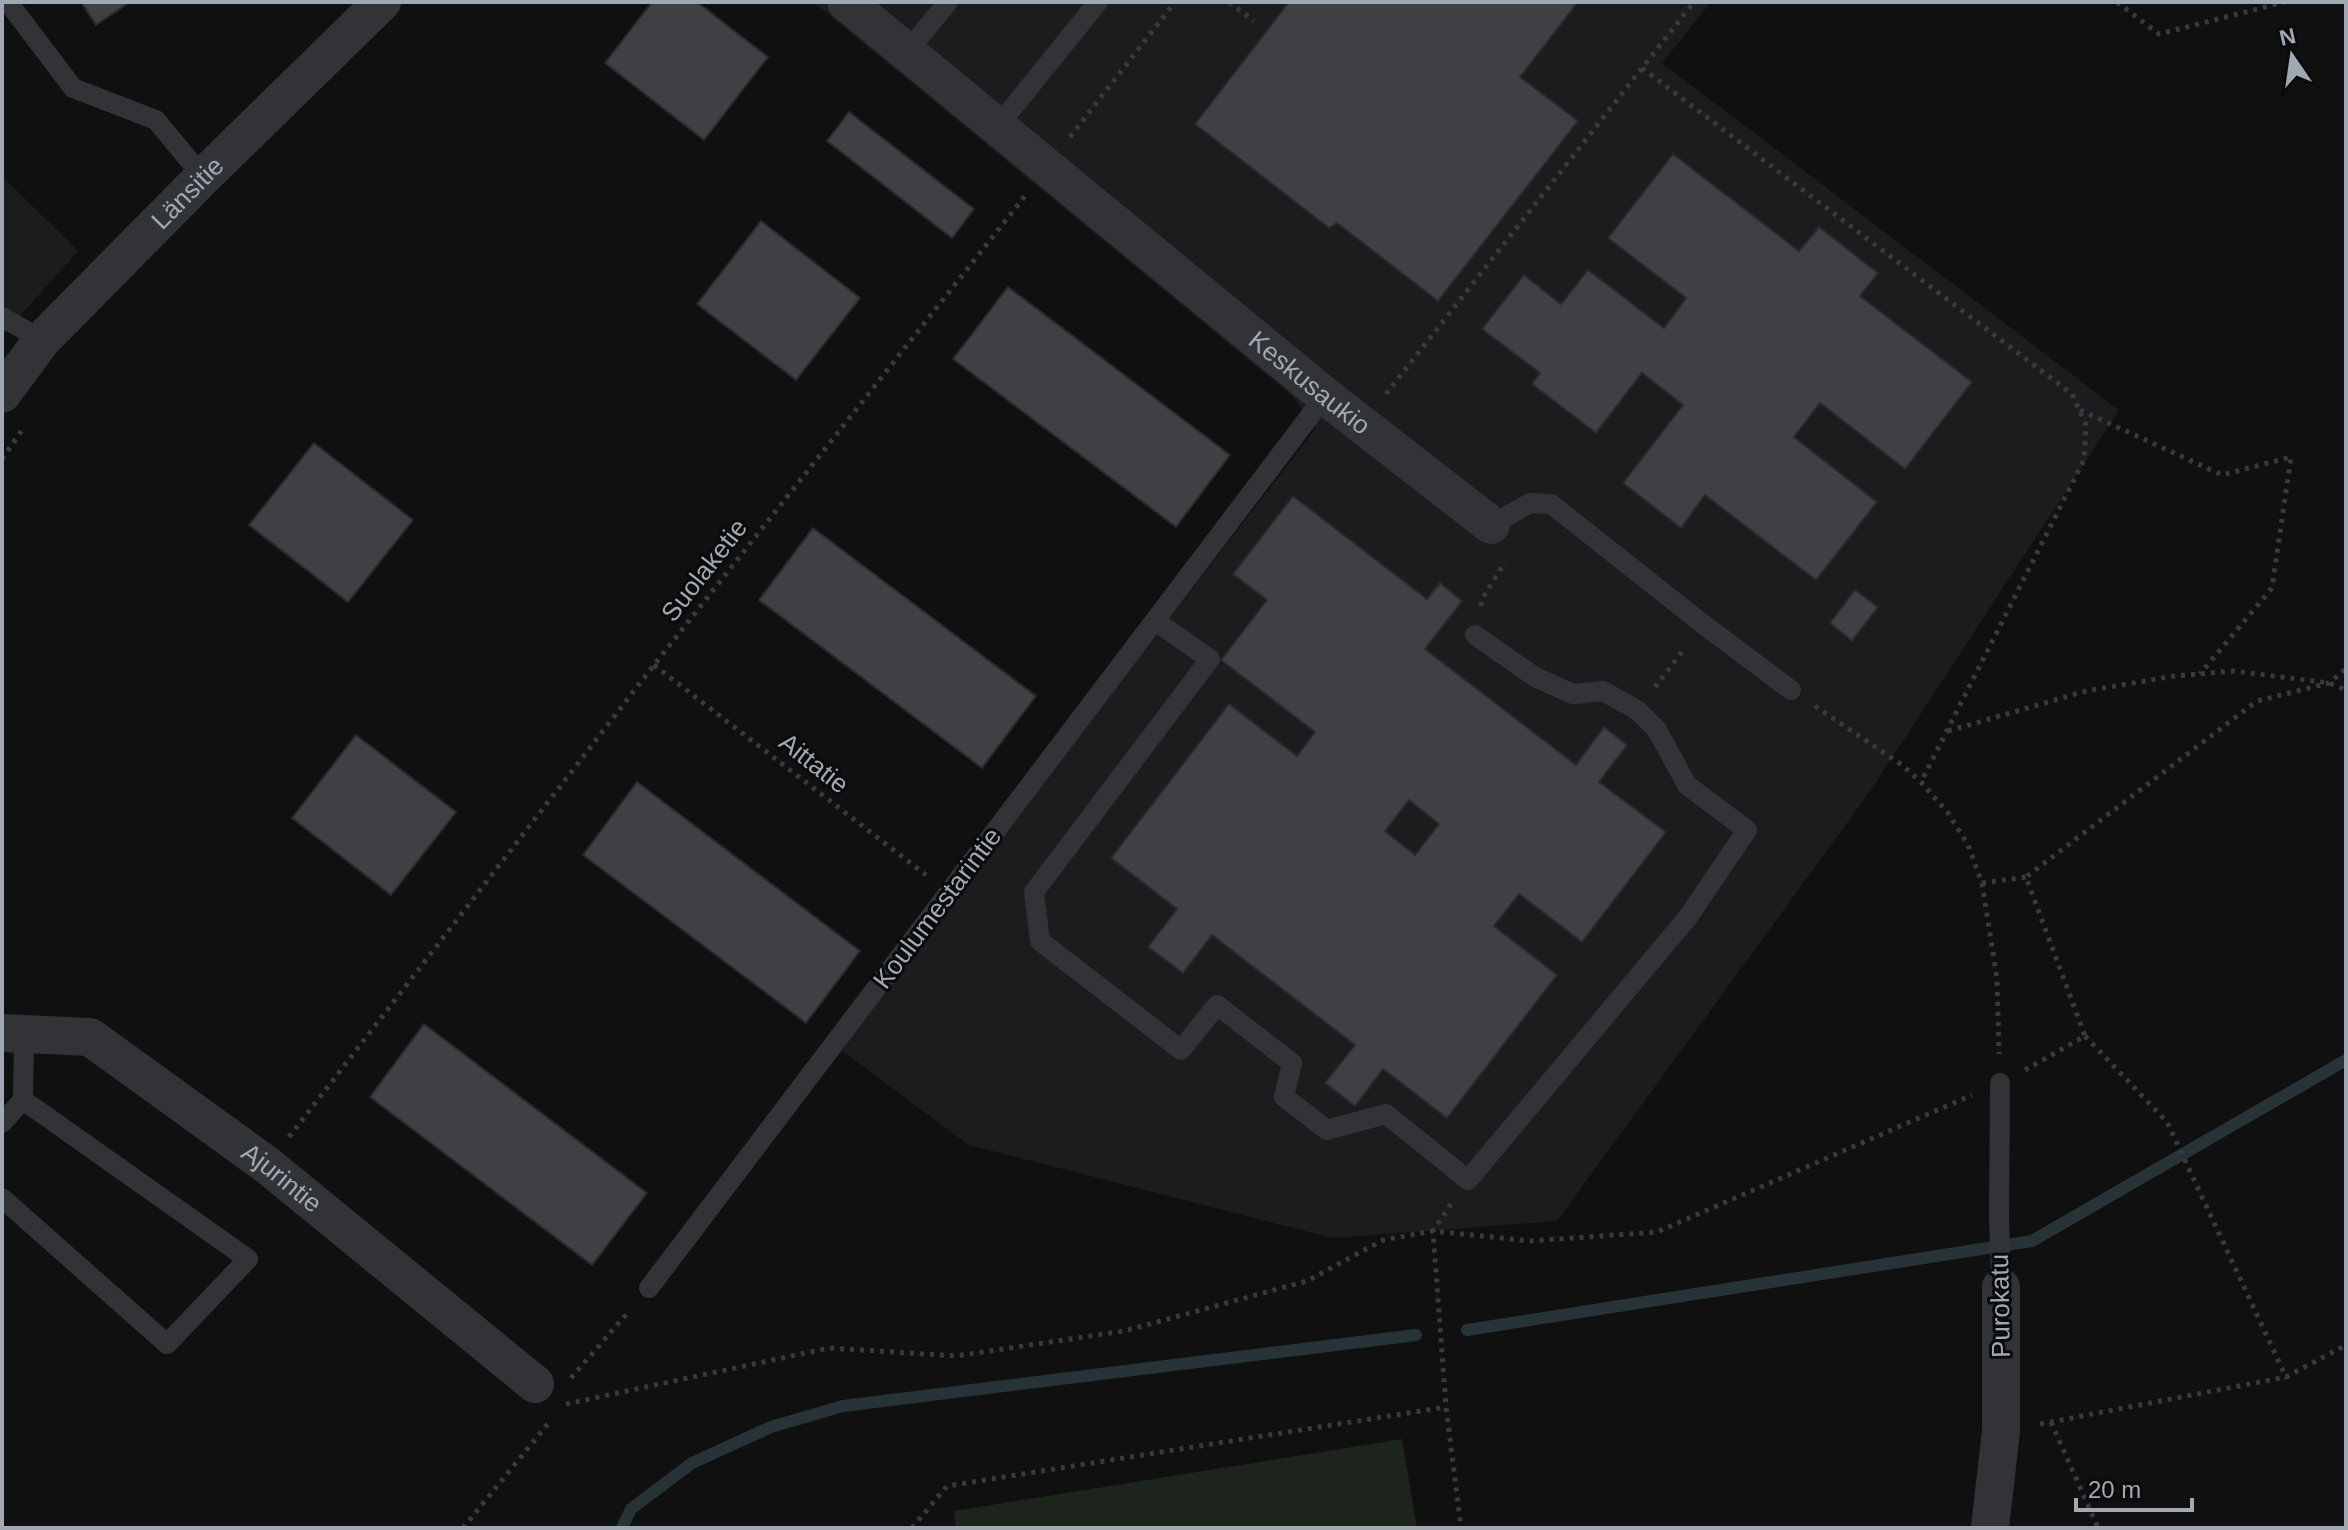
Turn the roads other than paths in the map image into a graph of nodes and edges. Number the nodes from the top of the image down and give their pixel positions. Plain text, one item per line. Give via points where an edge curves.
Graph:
1 (8, 2) edge
2 (382, 2) edge
3 (846, 2) edge
4 (948, 2) edge
5 (1098, 2) edge
6 (907, 52) junction
7 (998, 126) junction
8 (203, 177) junction
9 (2, 317) edge
10 (42, 340) junction
11 (2, 394) edge
12 (1325, 396) junction
13 (1491, 525) joint
14 (1155, 621) junction
15 (1475, 635) road end
16 (1791, 690) road end
17 (13, 1034) edge
18 (2000, 1083) road end
19 (23, 1100) junction
20 (2, 1123) edge
21 (2, 1198) edge
22 (2001, 1287) joint
23 (649, 1288) road end
24 (535, 1384) road end
25 (1990, 1528) edge

1 - 8 lane via 73,88 156,120
2 - 8 street, Länsitie
3 - 6 street, Keskusaukio
4 - 6 lane
5 - 7 lane
6 - 7 street, Keskusaukio
7 - 12 street, Keskusaukio
8 - 10 street, Länsitie
9 - 10 lane
10 - 11 street, Länsitie
12 - 13 street, Keskusaukio
12 - 14 lane, Koulumestarintie
13 - 16 lane, Keskusaukio via 1530,503 1551,504
14 - 15 lane via 1210,659 1034,892 1040,941 1181,1050 1217,1005 1292,1063 1284,1097 1327,1130 1386,1114 1468,1180 1688,917 1747,830 1687,785 1657,730 1637,710 1603,691 1573,694 1535,677
14 - 23 lane, Koulumestarintie
17 - 19 lane
17 - 24 street, Ajurintie via 90,1037 267,1165
18 - 22 lane, Purokatu
19 - 20 lane
19 - 21 lane via 248,1259 167,1344
22 - 25 street, Purokatu via 2001,1431

